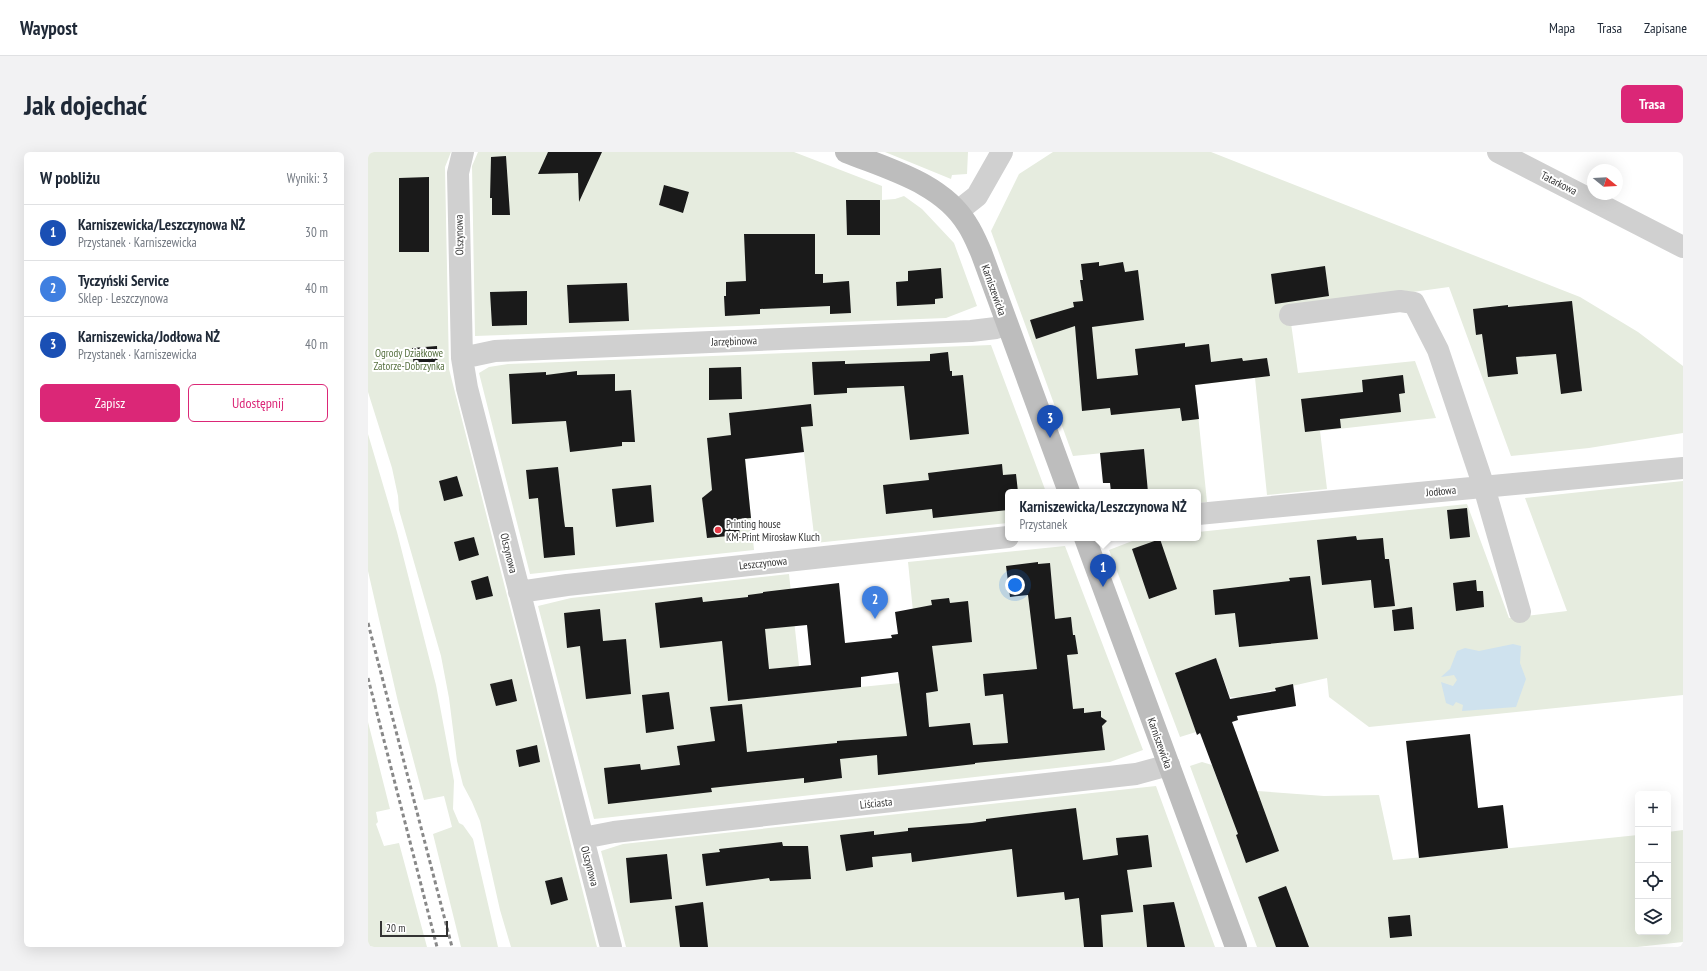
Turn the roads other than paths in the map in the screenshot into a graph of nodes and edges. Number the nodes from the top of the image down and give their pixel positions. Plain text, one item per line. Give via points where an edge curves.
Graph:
1 (463, 152) edge
2 (846, 152) edge
3 (1002, 152) edge
4 (1498, 152) edge
5 (958, 211) junction
6 (1683, 247) edge
7 (1290, 315) dead end
8 (1007, 325) junction
9 (462, 358) junction
10 (1683, 468) edge
11 (1484, 487) junction
12 (1068, 489) edge
13 (1201, 514) edge
14 (1005, 537) edge
15 (1086, 541) edge
16 (519, 592) junction
17 (1520, 612) dead end
18 (1168, 765) junction
19 (583, 838) junction
20 (611, 947) edge
21 (1236, 947) edge

1 - 9 street, Olszynowa via 458,173
2 - 5 street, Karniszewicka via 925,185
3 - 5 street via 977,196
4 - 6 street, Tatarkowa
5 - 8 street, Karniszewicka via 981,252
7 - 11 street via 1400,301 1414,303 1438,350
8 - 9 street, Jarzębinowa via 971,331 495,350
8 - 12 street, Karniszewicka
9 - 16 street, Olszynowa via 467,388
10 - 11 street, Jodłowa
11 - 13 street, Jodłowa
11 - 17 street
14 - 16 street, Leszczynowa
15 - 18 street, Karniszewicka
16 - 19 street, Olszynowa
18 - 19 street, Liściasta via 1136,774 614,832
18 - 21 street, Karniszewicka
19 - 20 street, Olszynowa

